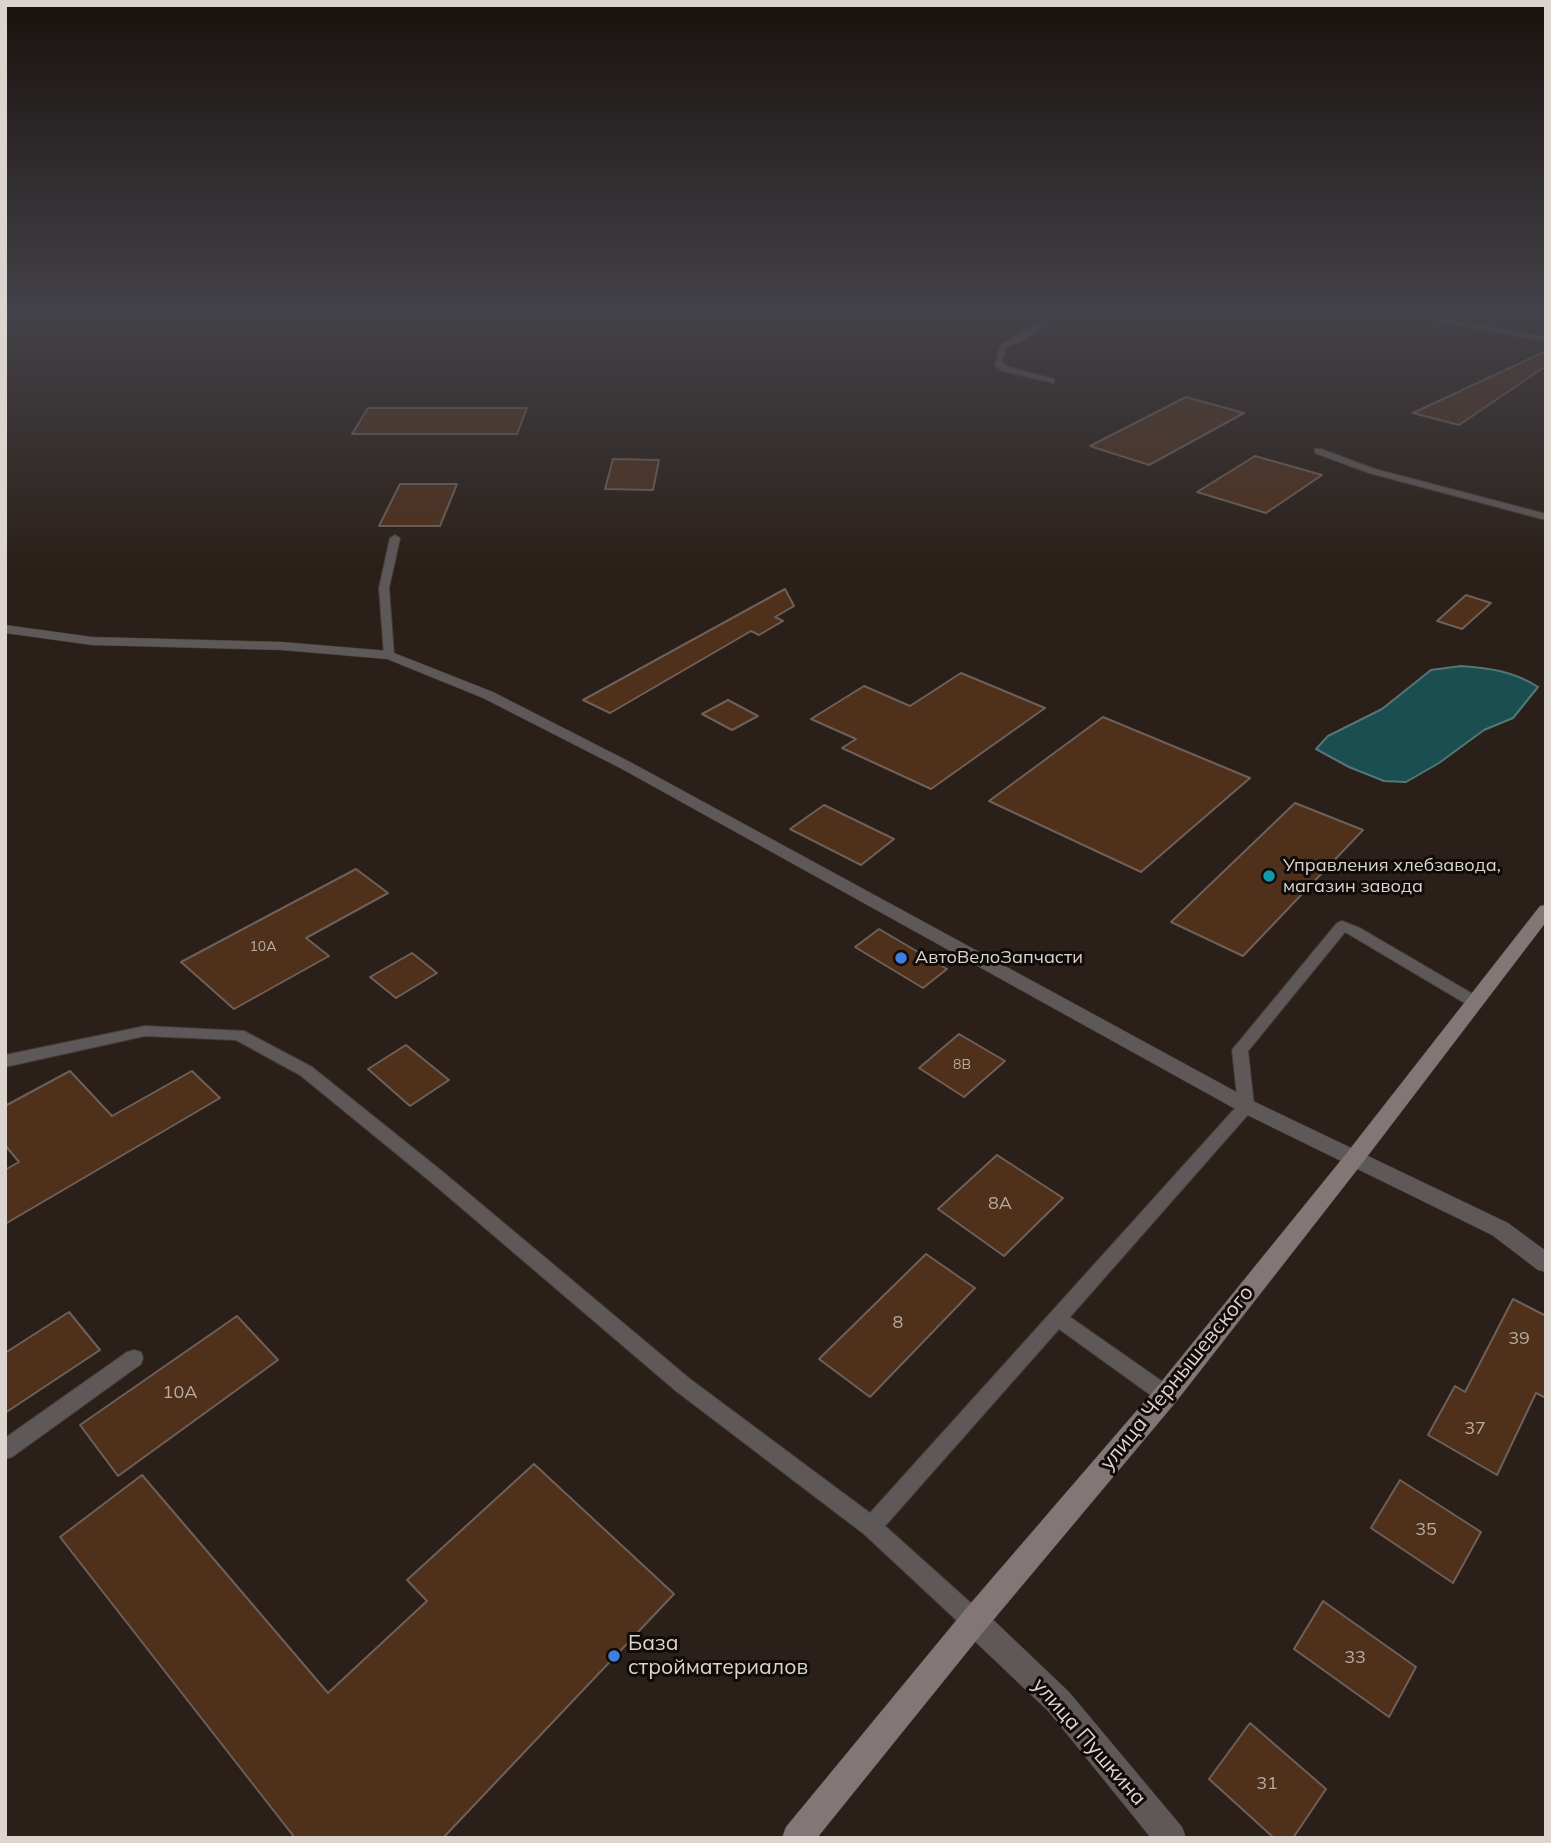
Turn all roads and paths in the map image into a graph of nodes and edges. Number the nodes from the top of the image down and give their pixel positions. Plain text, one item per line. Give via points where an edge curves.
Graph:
1 (1318, 451) dead end
2 (1546, 517) edge
3 (395, 538) dead end
4 (5, 629) edge
5 (389, 655) junction
6 (1546, 910) edge
7 (1474, 1001) junction
8 (5, 1061) edge
9 (1246, 1105) junction
10 (1353, 1160) junction
11 (1546, 1263) edge
12 (1057, 1318) junction
13 (134, 1359) dead end
14 (1166, 1395) junction
15 (5, 1450) edge
16 (871, 1527) junction
17 (974, 1621) junction
18 (797, 1838) edge
19 (1171, 1838) edge

1 - 2 lane via 1372,471
3 - 5 lane via 384,588
4 - 5 street via 92,641 282,646
5 - 9 street via 488,695 627,766
6 - 7 main road, улица Чернышевского
7 - 9 lane via 1342,926 1240,1050
7 - 10 main road, улица Чернышевского
8 - 16 lane via 145,1031 239,1035 306,1071 683,1385
9 - 10 street
9 - 12 lane
10 - 11 street via 1500,1229
10 - 14 main road, улица Чернышевского
12 - 14 lane
12 - 16 lane
13 - 15 lane
14 - 17 main road, улица Чернышевского
16 - 17 lane
17 - 18 main road, улица Чернышевского
17 - 19 street, улица Пушкина via 1059,1702

